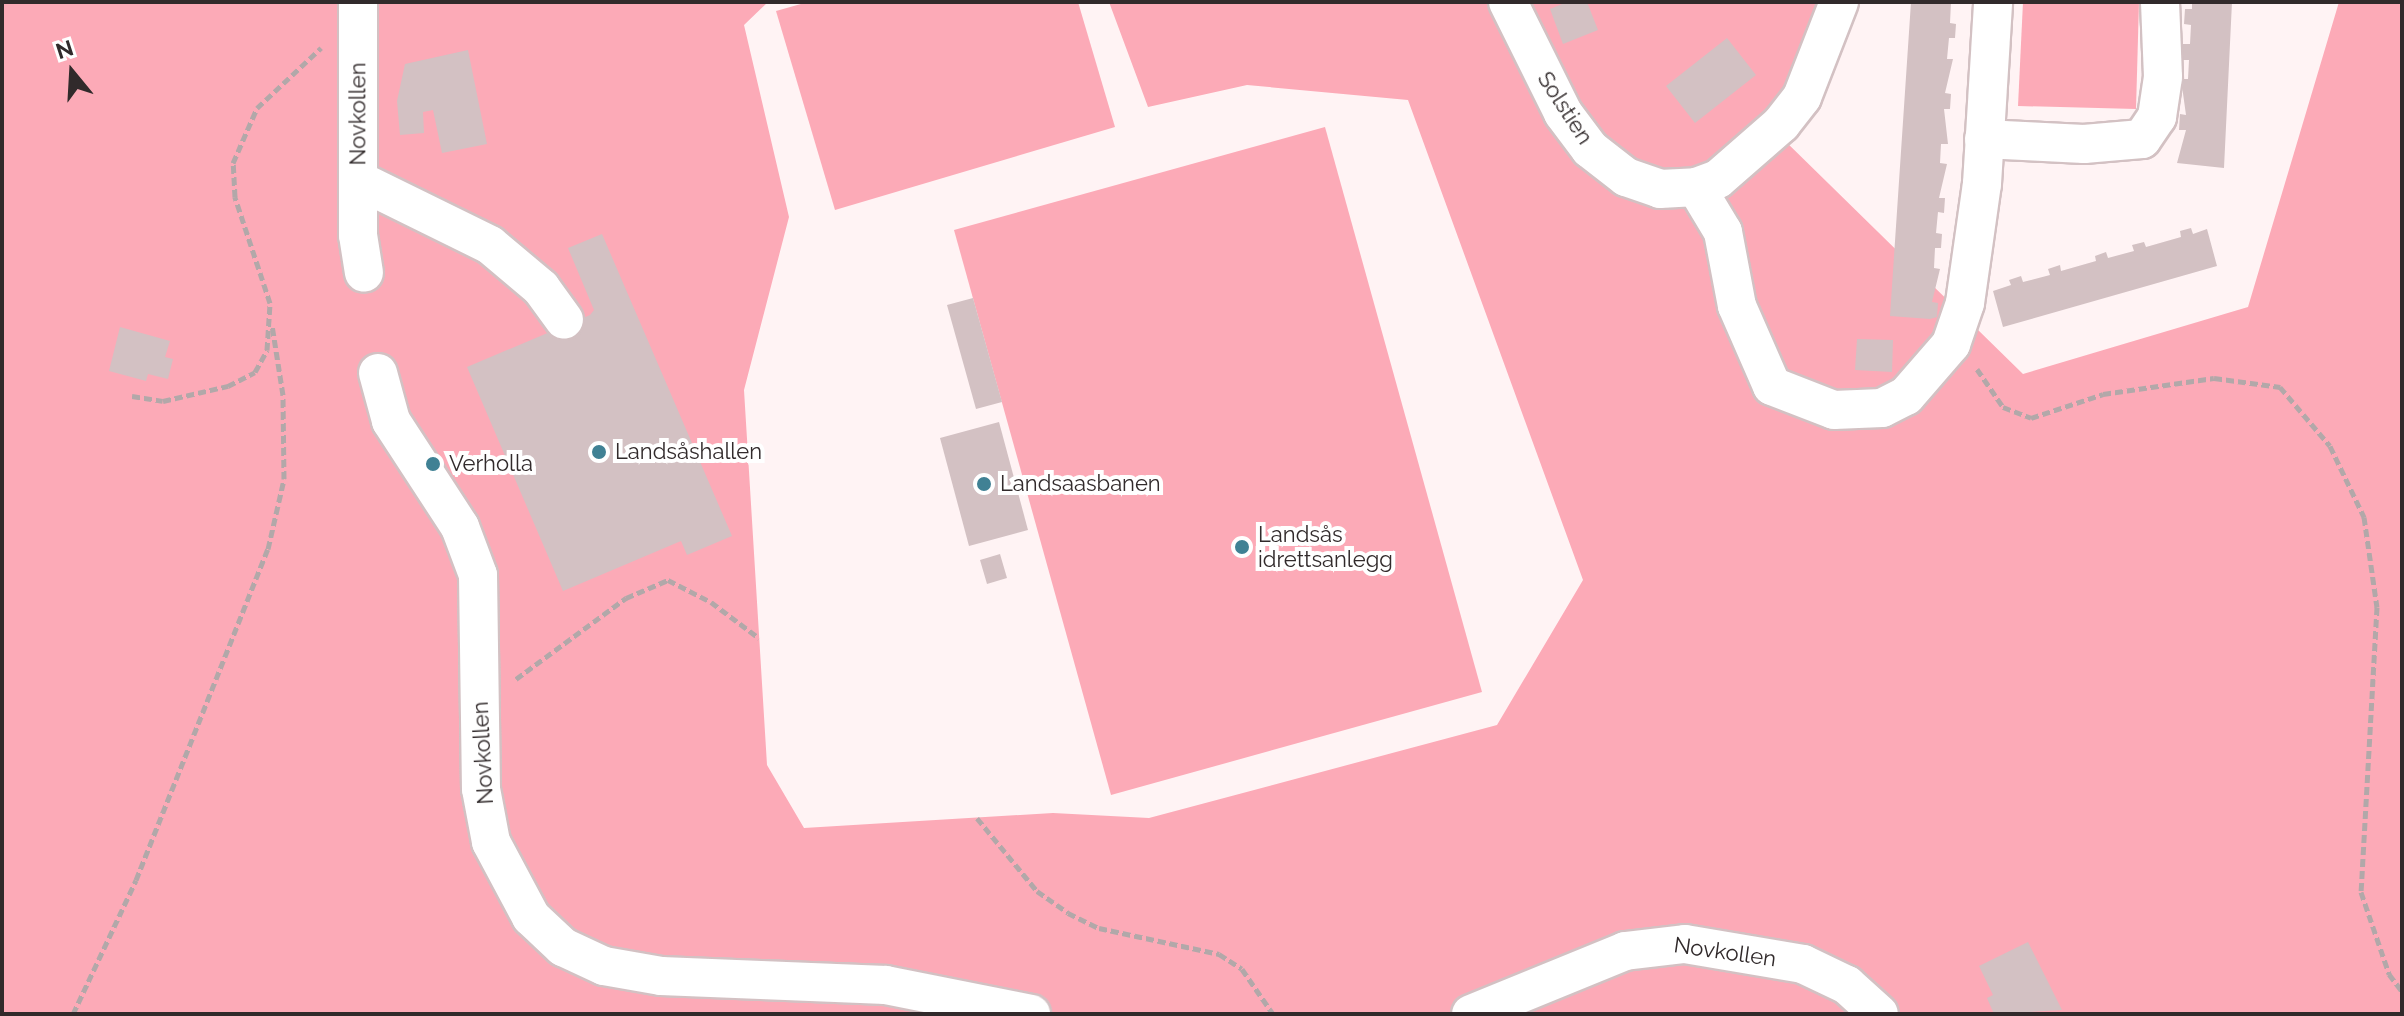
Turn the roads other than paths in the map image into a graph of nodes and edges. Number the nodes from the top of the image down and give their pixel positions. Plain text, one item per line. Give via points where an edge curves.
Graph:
1 (1508, 2) edge
2 (1839, 2) edge
3 (1993, 2) edge
4 (2160, 2) edge
5 (358, 12) edge
6 (1984, 139) junction
7 (358, 180) junction
8 (1696, 187) junction
9 (364, 273) dead end
10 (564, 320) dead end
11 (378, 373) dead end
12 (1031, 1014) edge
13 (1471, 1014) edge
14 (1879, 1014) edge

1 - 8 street, Solstien via 1545,80 1590,149 1626,177 1660,189
2 - 8 street, Solstien via 1802,97 1753,153
3 - 6 street
4 - 6 street via 2163,77 2157,117 2142,139 2084,144
5 - 7 street, Novkollen
6 - 8 street via 1965,303 1951,344 1928,376 1882,408 1834,410 1772,386 1741,319 1723,232
7 - 9 street, Novkollen
7 - 10 street via 490,245 541,288
11 - 12 street, Novkollen via 391,421 460,527 478,575 481,789 491,842 531,917 563,947 604,966 661,976 886,985
13 - 14 street, Novkollen via 1625,951 1685,944 1803,964 1847,985

